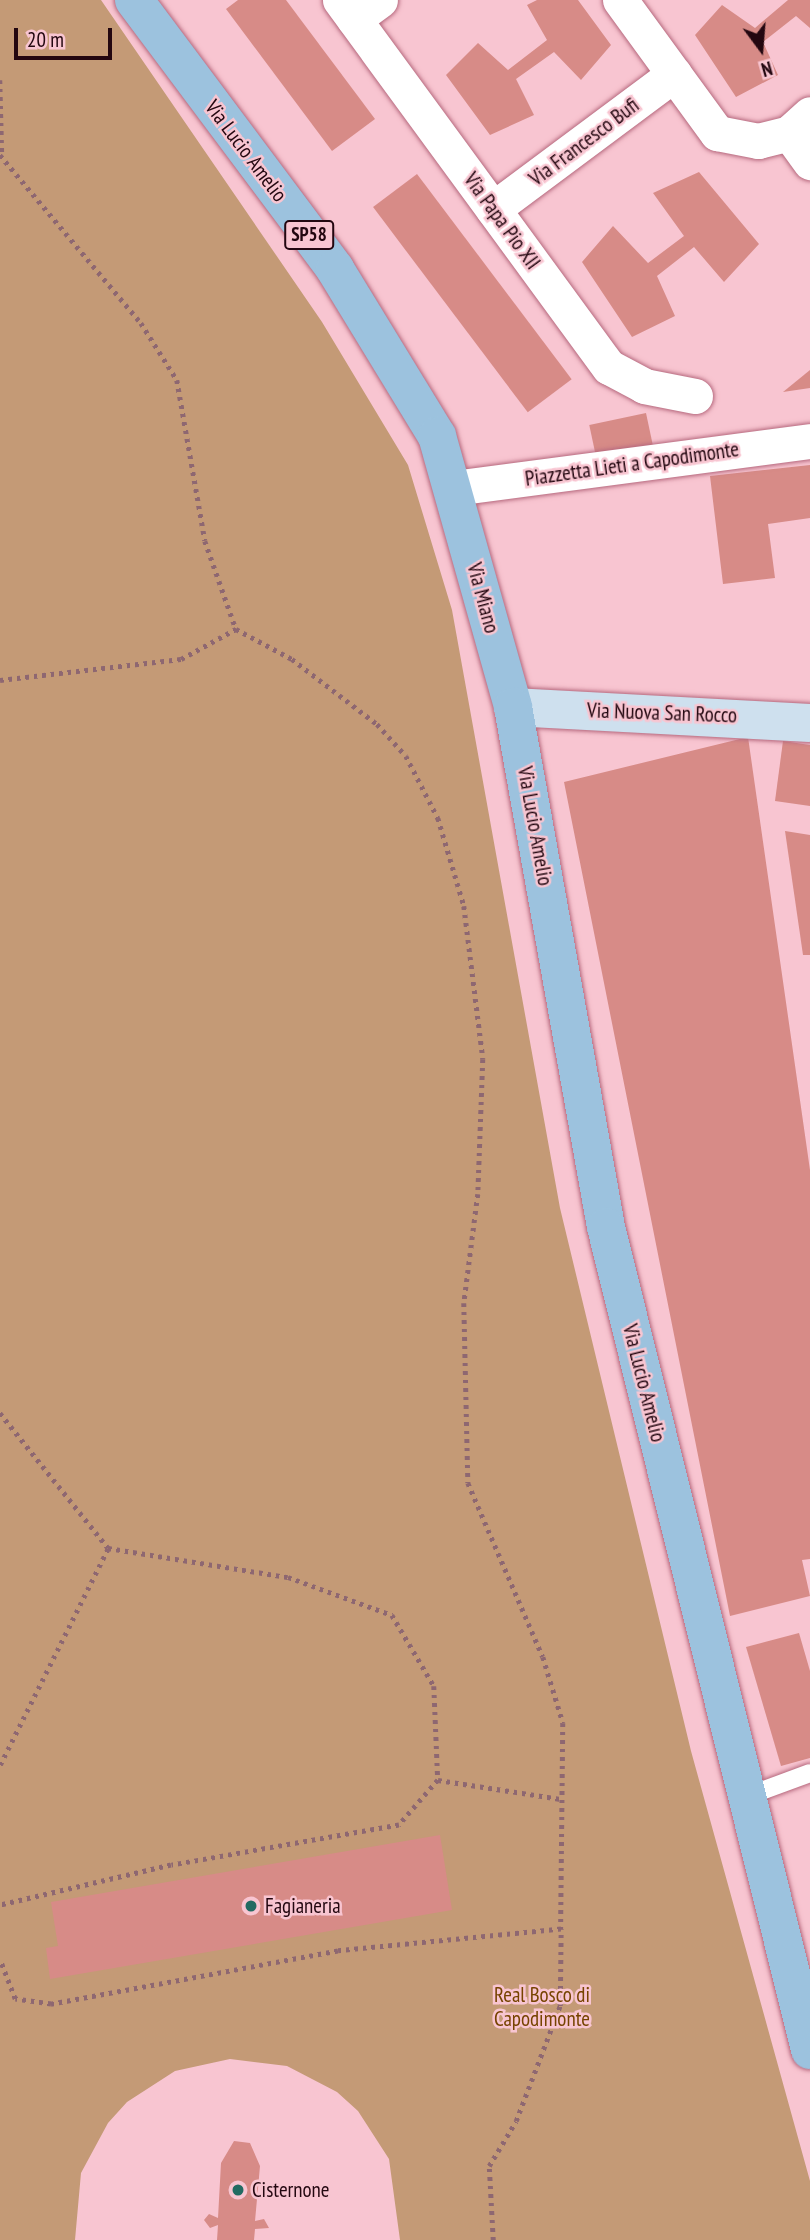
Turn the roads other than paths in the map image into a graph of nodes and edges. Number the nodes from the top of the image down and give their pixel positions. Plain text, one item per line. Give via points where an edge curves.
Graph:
1 (134, 0) edge
2 (620, 0) edge
3 (358, 6) edge
4 (674, 74) junction
5 (799, 124) edge
6 (810, 162) edge
7 (493, 209) junction
8 (695, 397) dead end
9 (810, 441) edge
10 (453, 488) junction
11 (513, 707) junction
12 (810, 723) edge
13 (810, 1773) edge
14 (745, 1797) junction
15 (810, 2050) edge

1 - 10 main road, Via Lucio Amelio / SP58 via 335,269 438,436
2 - 4 street
3 - 7 street, Via Papa Pio XII
4 - 5 street via 717,134 758,141
4 - 7 street, Via Francesco Bufi
5 - 6 street
7 - 8 street, Via Papa Pio XII via 609,367 644,386
9 - 10 street, Piazzetta Lieti a Capodimonte
10 - 11 main road, Via Miano / SP58
11 - 12 main road, Via Nuova San Rocco
11 - 14 main road, Via Lucio Amelio via 606,1227
13 - 14 lane
14 - 15 main road, Via Lucio Amelio

